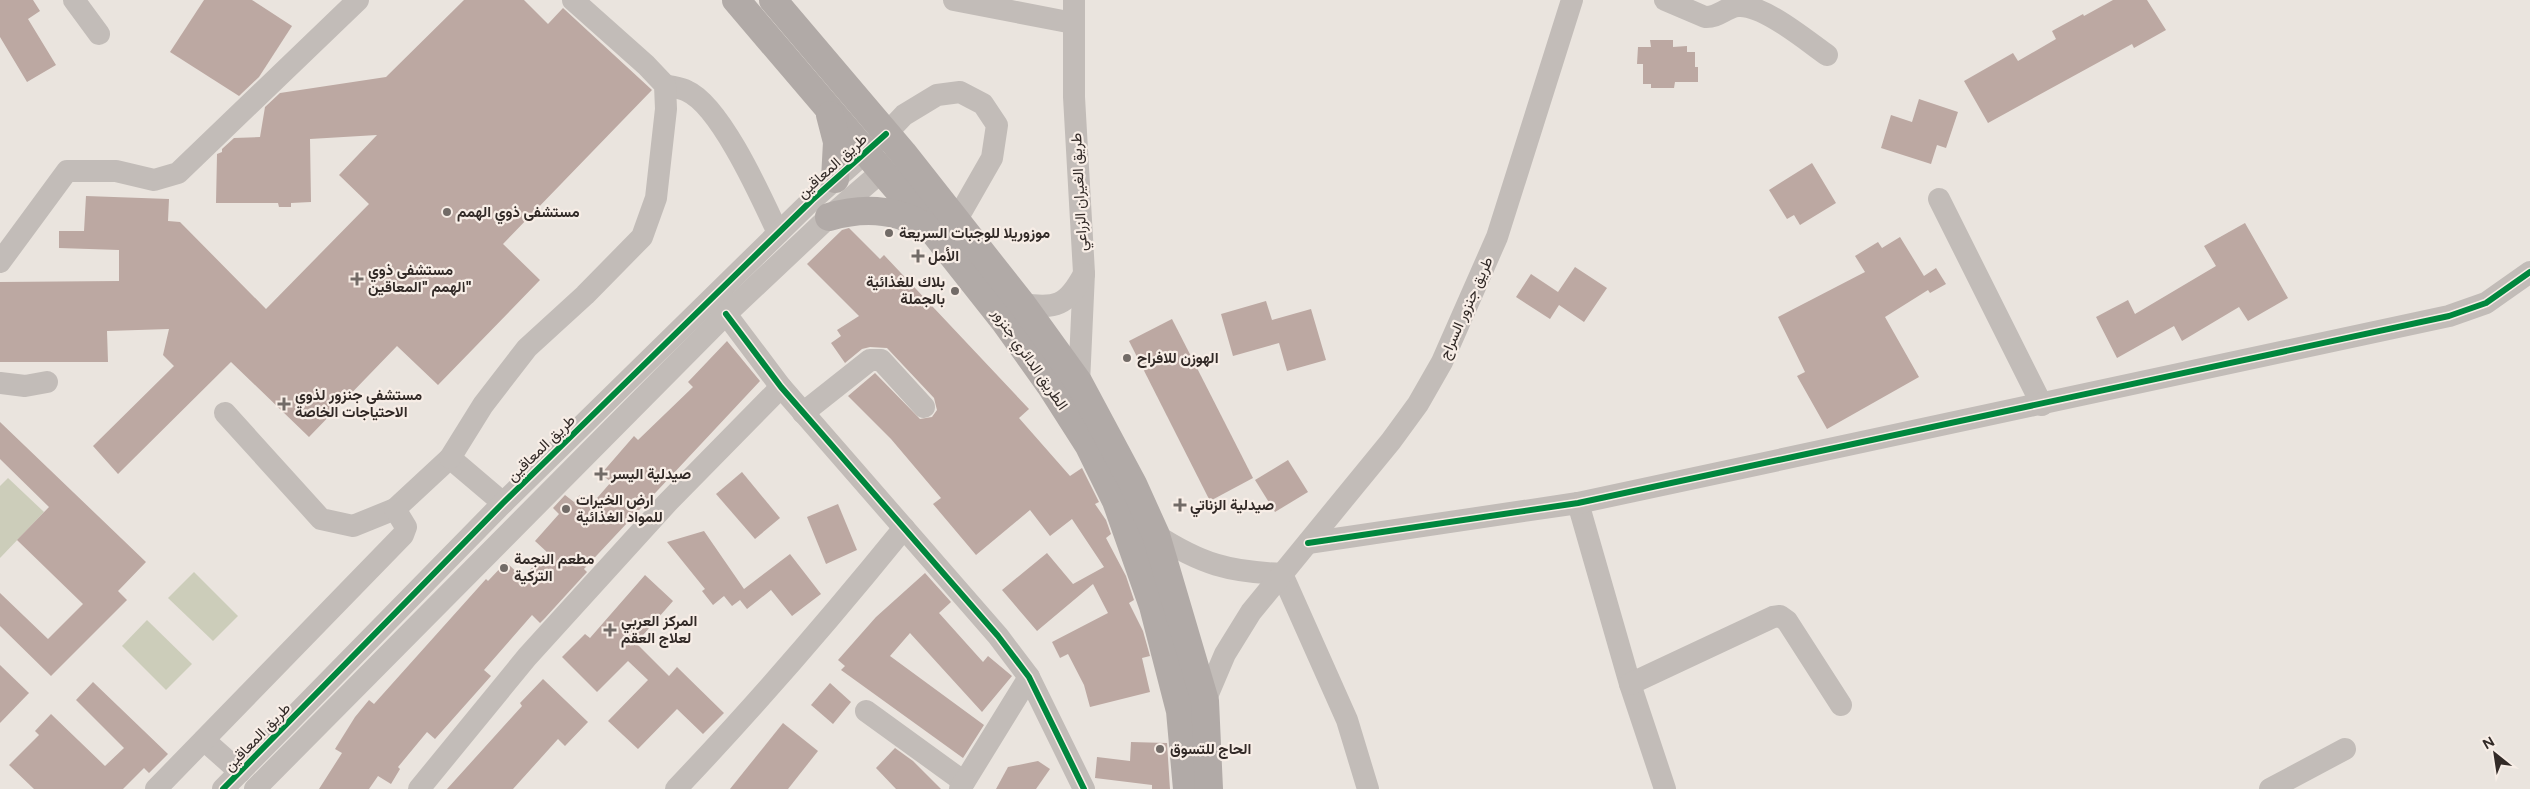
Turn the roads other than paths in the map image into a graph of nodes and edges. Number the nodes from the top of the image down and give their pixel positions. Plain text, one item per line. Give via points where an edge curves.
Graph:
1 (74, 0) edge
2 (358, 0) edge
3 (573, 0) edge
4 (736, 0) edge
5 (773, 0) edge
6 (954, 0) edge
7 (1074, 0) edge
8 (1572, 0) edge
9 (1665, 0) edge
10 (1073, 23) junction
11 (99, 34) dead end
12 (1827, 55) dead end
13 (665, 85) junction
14 (826, 106) junction
15 (895, 144) junction
16 (873, 162) junction
17 (835, 179) junction
18 (1940, 199) dead end
19 (829, 216) junction
20 (944, 226) junction
21 (778, 233) junction
22 (0, 262) edge
23 (2530, 272) edge
24 (1084, 273) junction
25 (1022, 304) junction
26 (726, 314) junction
27 (47, 382) dead end
28 (0, 383) edge
29 (1079, 383) junction
30 (781, 387) junction
31 (2042, 404) junction
32 (924, 407) dead end
33 (803, 412) junction
34 (225, 413) dead end
35 (450, 458) junction
36 (503, 503) junction
37 (1578, 503) junction
38 (395, 509) junction
39 (904, 528) junction
40 (1156, 535) junction
41 (1308, 543) junction
42 (1282, 574) junction
43 (1029, 677) junction
44 (1630, 684) junction
45 (1205, 701) junction
46 (1841, 705) dead end
47 (866, 711) dead end
48 (204, 740) junction
49 (2345, 748) dead end
50 (240, 772) junction
51 (962, 786) edge
52 (156, 789) edge
53 (223, 789) edge
54 (255, 789) edge
55 (419, 789) edge
56 (676, 789) edge
57 (1084, 789) edge
58 (1187, 789) edge
59 (1209, 789) edge
60 (1368, 789) edge
61 (1666, 789) edge
62 (2270, 789) edge

1 - 11 street
2 - 22 street via 178,173 154,180 116,171 67,171
3 - 13 street
4 - 14 main road, الطريق الدائري جنزور
5 - 15 main road, الطريق الدائري جنزور
6 - 10 street
7 - 10 street, طريق الغيران الزراعي
8 - 41 street, طريق جنزور السراج via 1497,237 1442,362 1418,404
9 - 12 street via 1705,17 1745,6 1780,21
10 - 24 street, طريق الغيران الزراعي
13 - 21 street via 688,91 702,102 736,149
13 - 35 street via 666,109 656,198 642,237 527,348 483,405
14 - 16 main road, الطريق الدائري جنزور
14 - 17 main road via 837,142
15 - 16 street, طريق المعاقين
15 - 20 main road, الطريق الدائري جنزور
15 - 20 street, طريق المعاقين via 904,115 937,95 960,92 983,104 997,125 992,158
16 - 17 street, طريق المعاقين
16 - 19 street, طريق المعاقين
16 - 20 main road, الطريق الدائري جنزور
17 - 21 street, طريق المعاقين
18 - 31 street
19 - 20 main road via 883,211
19 - 26 street, طريق المعاقين
20 - 25 main road, الطريق الدائري جنزور
20 - 58 main road, الطريق الدائري جنزور via 1089,446 1116,501 1153,606 1180,711
21 - 36 street, طريق المعاقين
23 - 31 street via 2486,303 2449,316
24 - 25 street via 1075,291 1064,302 1047,306
24 - 29 street, طريق الغيران الزراعي
25 - 29 main road, الطريق الدائري جنزور
26 - 30 street
26 - 54 street, طريق المعاقين
27 - 28 street via 25,386
29 - 40 main road, الطريق الدائري جنزور via 1133,484
30 - 33 street
30 - 55 street via 667,503 526,657
31 - 37 street
32 - 33 street via 881,360 870,360
33 - 39 street
34 - 38 street via 321,519 353,526
35 - 36 street
35 - 38 street
36 - 50 street, طريق المعاقين
37 - 41 street
37 - 44 street
38 - 48 street via 406,527 403,535
39 - 43 street via 998,636
39 - 56 street via 746,716
40 - 42 street via 1184,554 1215,566 1248,573
40 - 45 main road, الطريق الدائري جنزور
41 - 42 street, طريق جنزور السراج
42 - 45 street, طريق جنزور السراج via 1238,631
42 - 60 street via 1347,720
43 - 51 street
43 - 57 street
44 - 46 street via 1780,616 1787,621
44 - 61 street
45 - 59 main road, الطريق الدائري جنزور
47 - 51 street
48 - 50 street
48 - 52 street
49 - 62 street
50 - 53 street, طريق المعاقين

